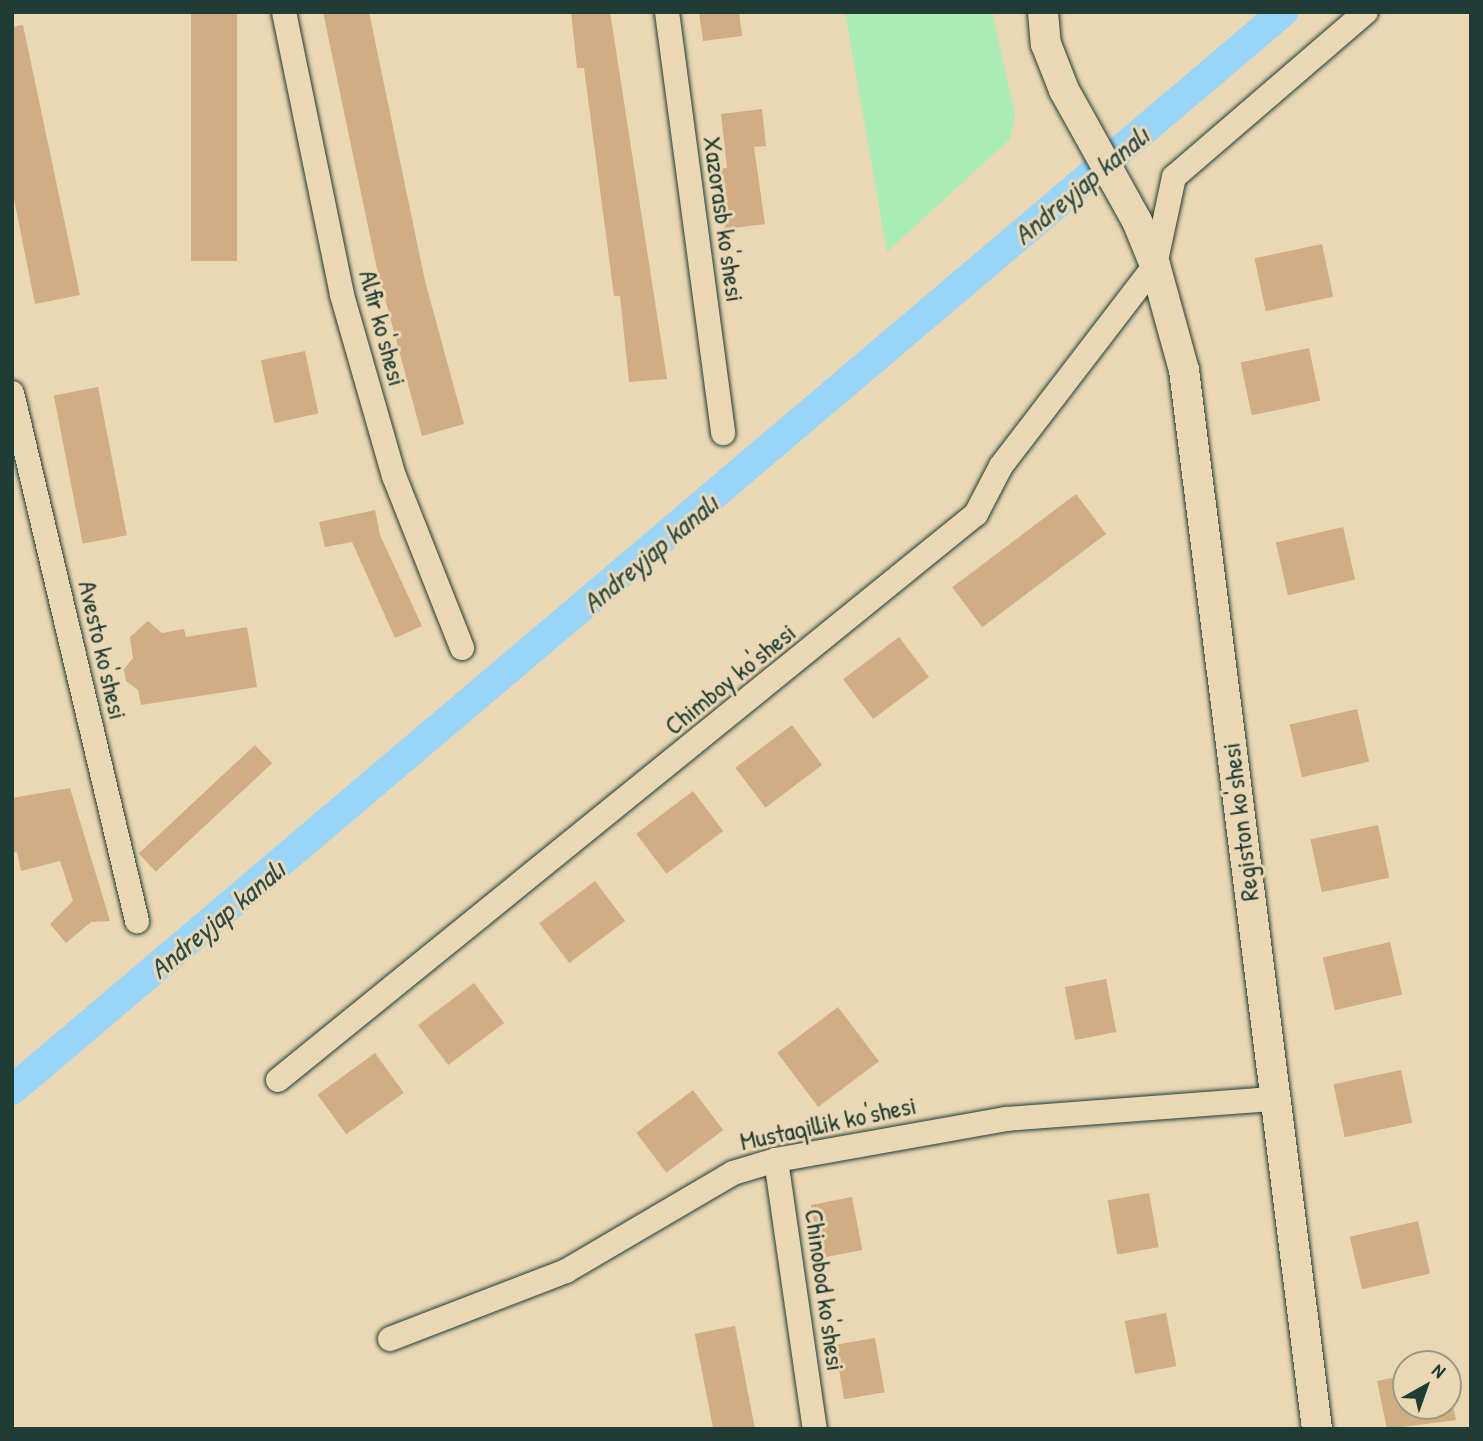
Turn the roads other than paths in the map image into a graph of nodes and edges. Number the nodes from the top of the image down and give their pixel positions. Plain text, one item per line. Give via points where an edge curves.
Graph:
1 (284, 12) edge
2 (667, 12) edge
3 (1043, 12) edge
4 (1366, 12) edge
5 (1155, 265) junction
6 (12, 393) edge
7 (723, 433) dead end
8 (462, 648) dead end
9 (136, 921) dead end
10 (278, 1080) dead end
11 (1273, 1099) junction
12 (776, 1160) junction
13 (390, 1339) dead end
14 (815, 1429) edge
15 (1317, 1429) edge

1 - 8 street, Alfir ko'shesi via 342,295 394,476
2 - 7 street, Xazorasb ko'shesi
3 - 5 street, Registon ko'shesi via 1046,44 1064,90 1137,220
4 - 5 street via 1174,177
5 - 10 street, Chimboy ko'shesi via 1001,466 976,514
5 - 11 street, Registon ko'shesi via 1185,370
6 - 9 street, Avesto ko'shesi
11 - 12 street, Mustaqillik ko'shesi via 1006,1119
11 - 15 street, Registon ko'shesi
12 - 13 street, Mustaqillik ko'shesi via 733,1173 566,1271
12 - 14 street, Chinobod ko'shesi

